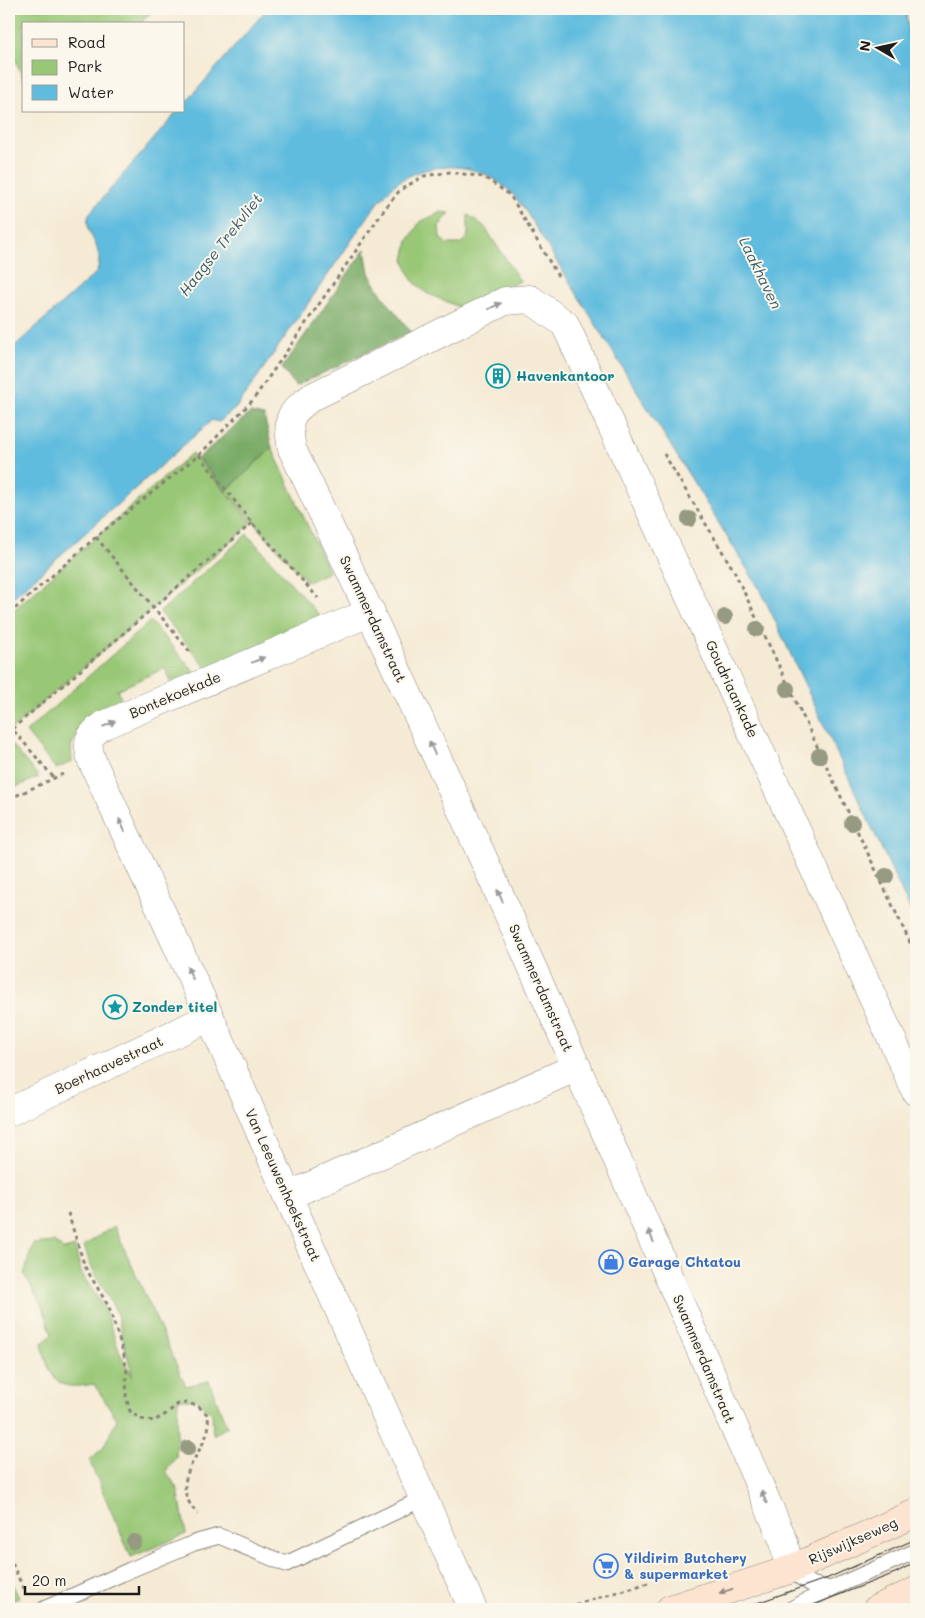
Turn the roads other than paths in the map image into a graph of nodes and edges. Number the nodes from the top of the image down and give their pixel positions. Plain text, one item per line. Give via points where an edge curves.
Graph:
1 (530, 299) joint
2 (371, 612) junction
3 (92, 761) joint
4 (210, 1017) junction
5 (577, 1067) junction
6 (916, 1092) edge
7 (9, 1112) edge
8 (288, 1196) junction
9 (424, 1498) junction
10 (916, 1513) edge
11 (916, 1551) edge
12 (789, 1570) junction
13 (830, 1589) junction
14 (916, 1591) edge
15 (44, 1609) edge
16 (473, 1609) edge
17 (670, 1609) edge
18 (791, 1609) edge
19 (877, 1609) edge

2 -> 1 street, Swammerdamstraat via 292,449 288,426 295,409 312,397 505,301
1 - 6 street, Goudriaankade via 565,324
3 -> 2 street, Bontekoekade via 89,740 104,725
5 -> 2 street, Swammerdamstraat
4 -> 3 street, Van Leeuwenhoekstraat
4 - 7 street, Boerhaavestraat
4 - 8 street, Van Leeuwenhoekstraat
5 - 8 street, Swammerdamstraat
12 -> 5 street, Swammerdamstraat via 784,1542
8 - 9 street, Van Leeuwenhoekstraat
9 - 15 lane via 286,1564 219,1536 185,1546
9 - 16 street, Van Leeuwenhoekstraat
10 - 12 main road, Rijswijkseweg
11 - 13 lane
12 - 13 lane, Rijswijkseweg via 811,1584
12 -> 17 main road, Rijswijkseweg
13 - 18 lane
14 - 19 main road

